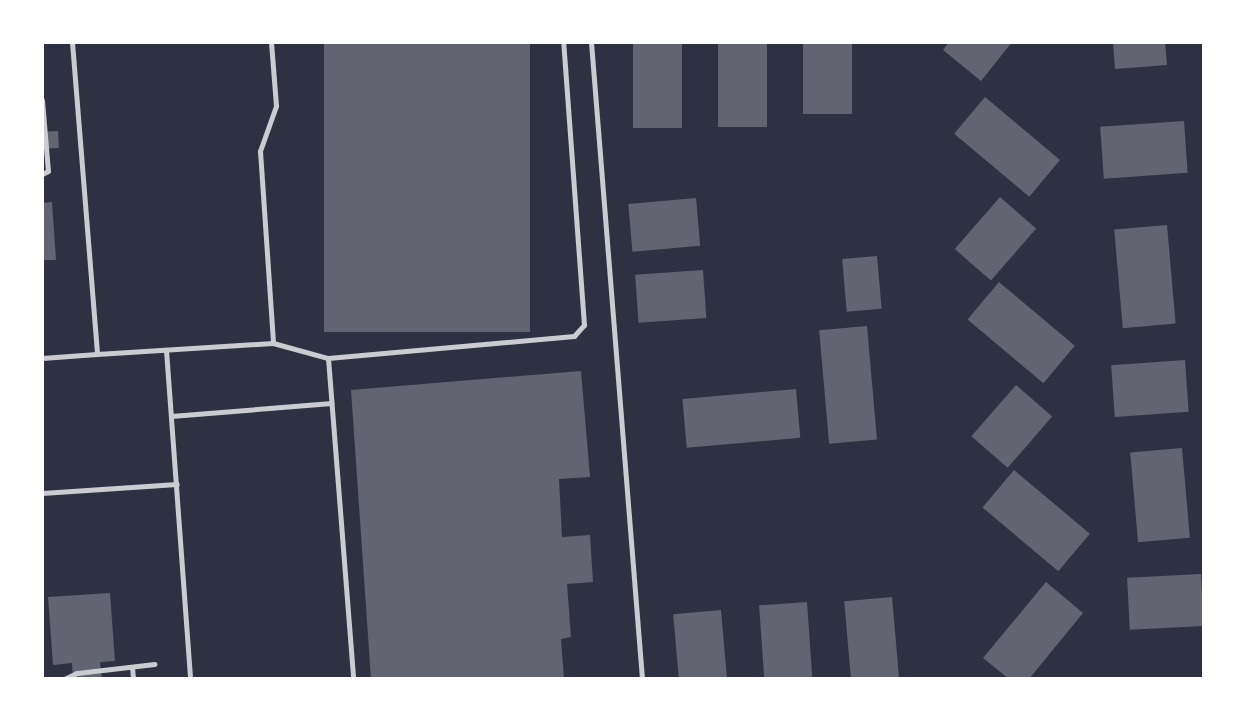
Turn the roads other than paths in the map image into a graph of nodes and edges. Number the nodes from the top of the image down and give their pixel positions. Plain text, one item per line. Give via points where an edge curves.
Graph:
1 (72, 42) edge
2 (271, 42) edge
3 (563, 42) edge
4 (591, 42) edge
5 (42, 100) edge
6 (42, 174) edge
7 (273, 343) junction
8 (166, 350) junction
9 (97, 354) junction
10 (42, 358) edge
11 (328, 358) junction
12 (331, 403) junction
13 (171, 416) junction
14 (177, 484) junction
15 (42, 493) edge
16 (154, 664) dead end
17 (132, 667) junction
18 (64, 679) edge
19 (133, 679) edge
20 (190, 679) edge
21 (353, 679) edge
22 (642, 679) edge

1 - 9 lane
2 - 7 lane via 276,106 260,151
3 - 11 lane via 584,325 574,336
4 - 22 lane
5 - 6 lane via 48,171
7 - 8 lane
7 - 11 lane
8 - 9 lane
8 - 13 lane
9 - 10 lane
11 - 12 lane
12 - 13 lane
12 - 21 lane
13 - 14 lane
14 - 15 lane
14 - 20 lane
16 - 17 lane
17 - 18 lane via 77,673
17 - 19 lane

